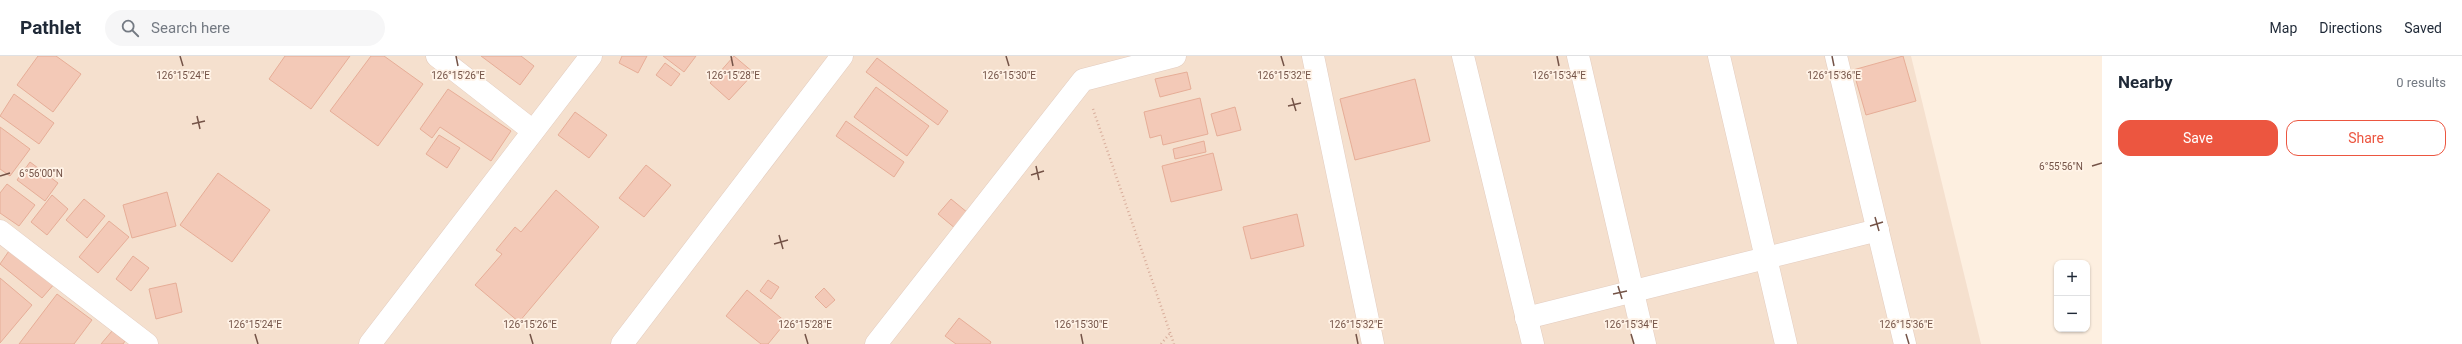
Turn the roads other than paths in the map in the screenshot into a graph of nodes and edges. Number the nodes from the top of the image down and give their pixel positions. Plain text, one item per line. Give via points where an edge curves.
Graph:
1 (437, 56) edge
2 (591, 56) edge
3 (842, 56) edge
4 (1175, 56) edge
5 (1313, 56) edge
6 (1462, 56) edge
7 (1578, 56) edge
8 (1719, 56) edge
9 (1836, 56) edge
10 (533, 131) junction
11 (1878, 230) junction
12 (0, 231) edge
13 (1767, 258) junction
14 (1631, 292) junction
15 (1526, 318) junction
16 (147, 344) edge
17 (370, 344) edge
18 (622, 344) edge
19 (876, 344) edge
20 (1373, 344) edge
21 (1532, 344) edge
22 (1645, 344) edge
23 (1786, 344) edge
24 (1906, 344) edge

1 - 10 street
2 - 10 street
3 - 18 street
4 - 19 street via 1083,80
5 - 20 street
6 - 15 street
7 - 14 street
8 - 13 street
9 - 11 street
10 - 17 street
11 - 13 street
11 - 24 street
12 - 16 street
13 - 14 street
13 - 23 street
14 - 15 street
14 - 22 street
15 - 21 street

